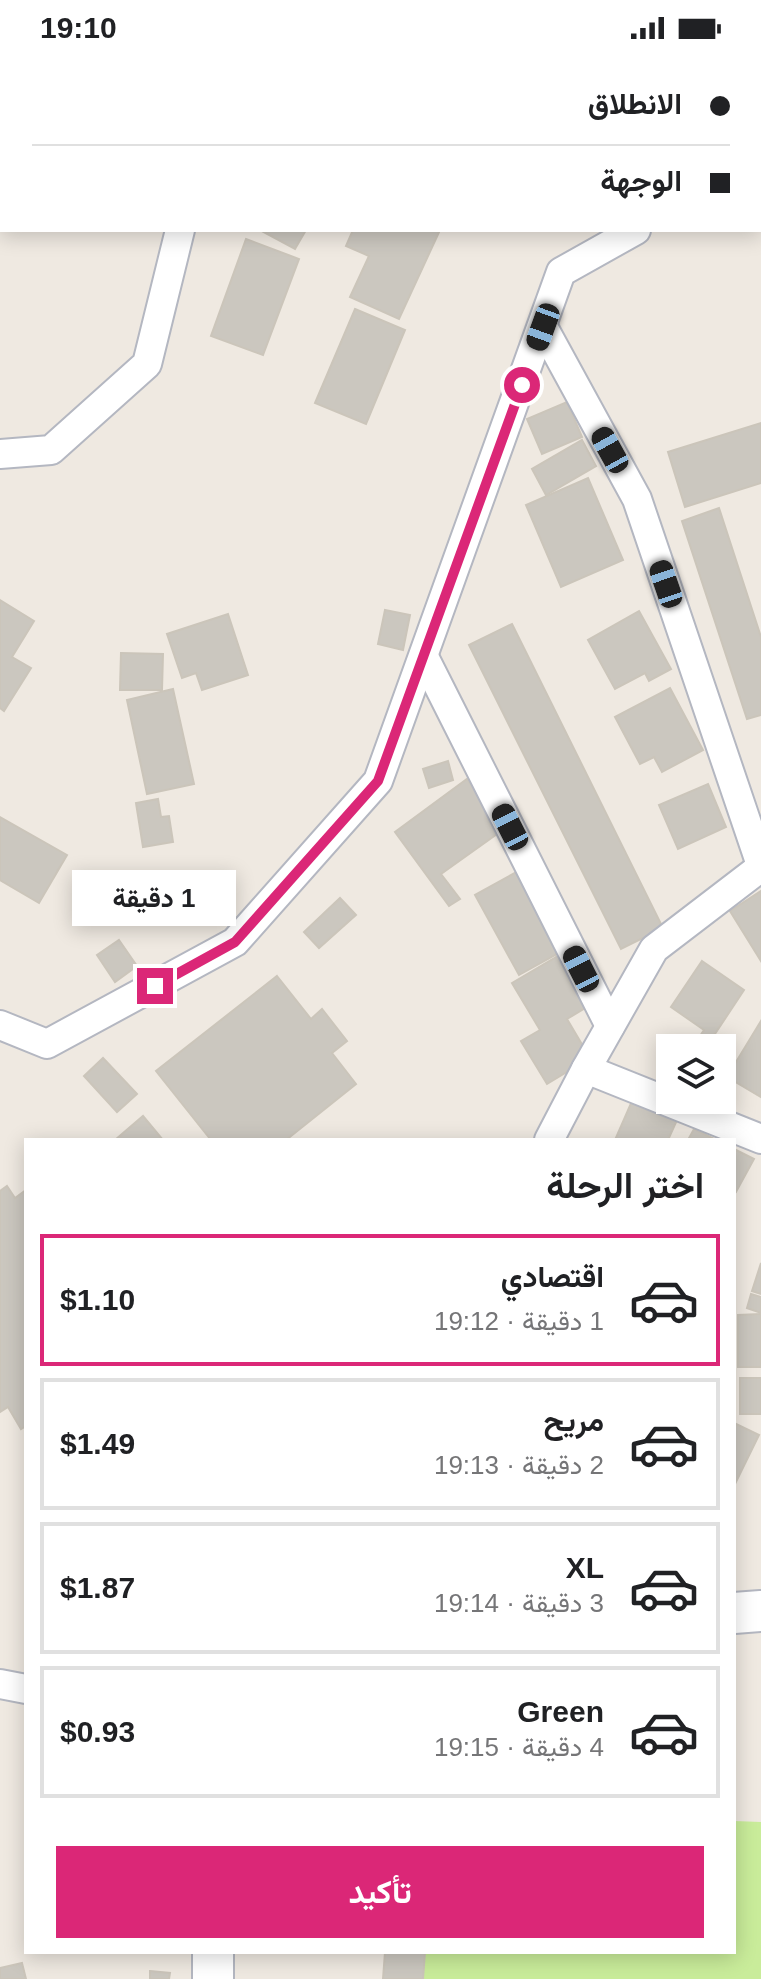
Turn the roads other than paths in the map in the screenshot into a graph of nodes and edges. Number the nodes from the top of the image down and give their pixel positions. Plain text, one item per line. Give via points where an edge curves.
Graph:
1 (180, 232) edge
2 (632, 232) edge
3 (543, 327) junction
4 (0, 454) edge
5 (424, 657) junction
6 (761, 866) edge
7 (0, 1025) edge
8 (610, 1026) junction
9 (586, 1069) junction
10 (550, 1138) edge
11 (761, 1139) edge
12 (761, 1611) edge
13 (736, 1613) edge
14 (0, 1684) edge
15 (24, 1689) edge
16 (213, 1954) edge
17 (213, 1979) edge

1 - 4 street via 147,364 51,450
2 - 3 street via 561,272
3 - 5 street
3 - 6 street via 637,499
5 - 7 street via 378,781 235,942 47,1044
5 - 8 street
6 - 8 street via 654,949
8 - 9 street
9 - 10 street
9 - 11 street
12 - 13 main road
14 - 15 street
16 - 17 main road

